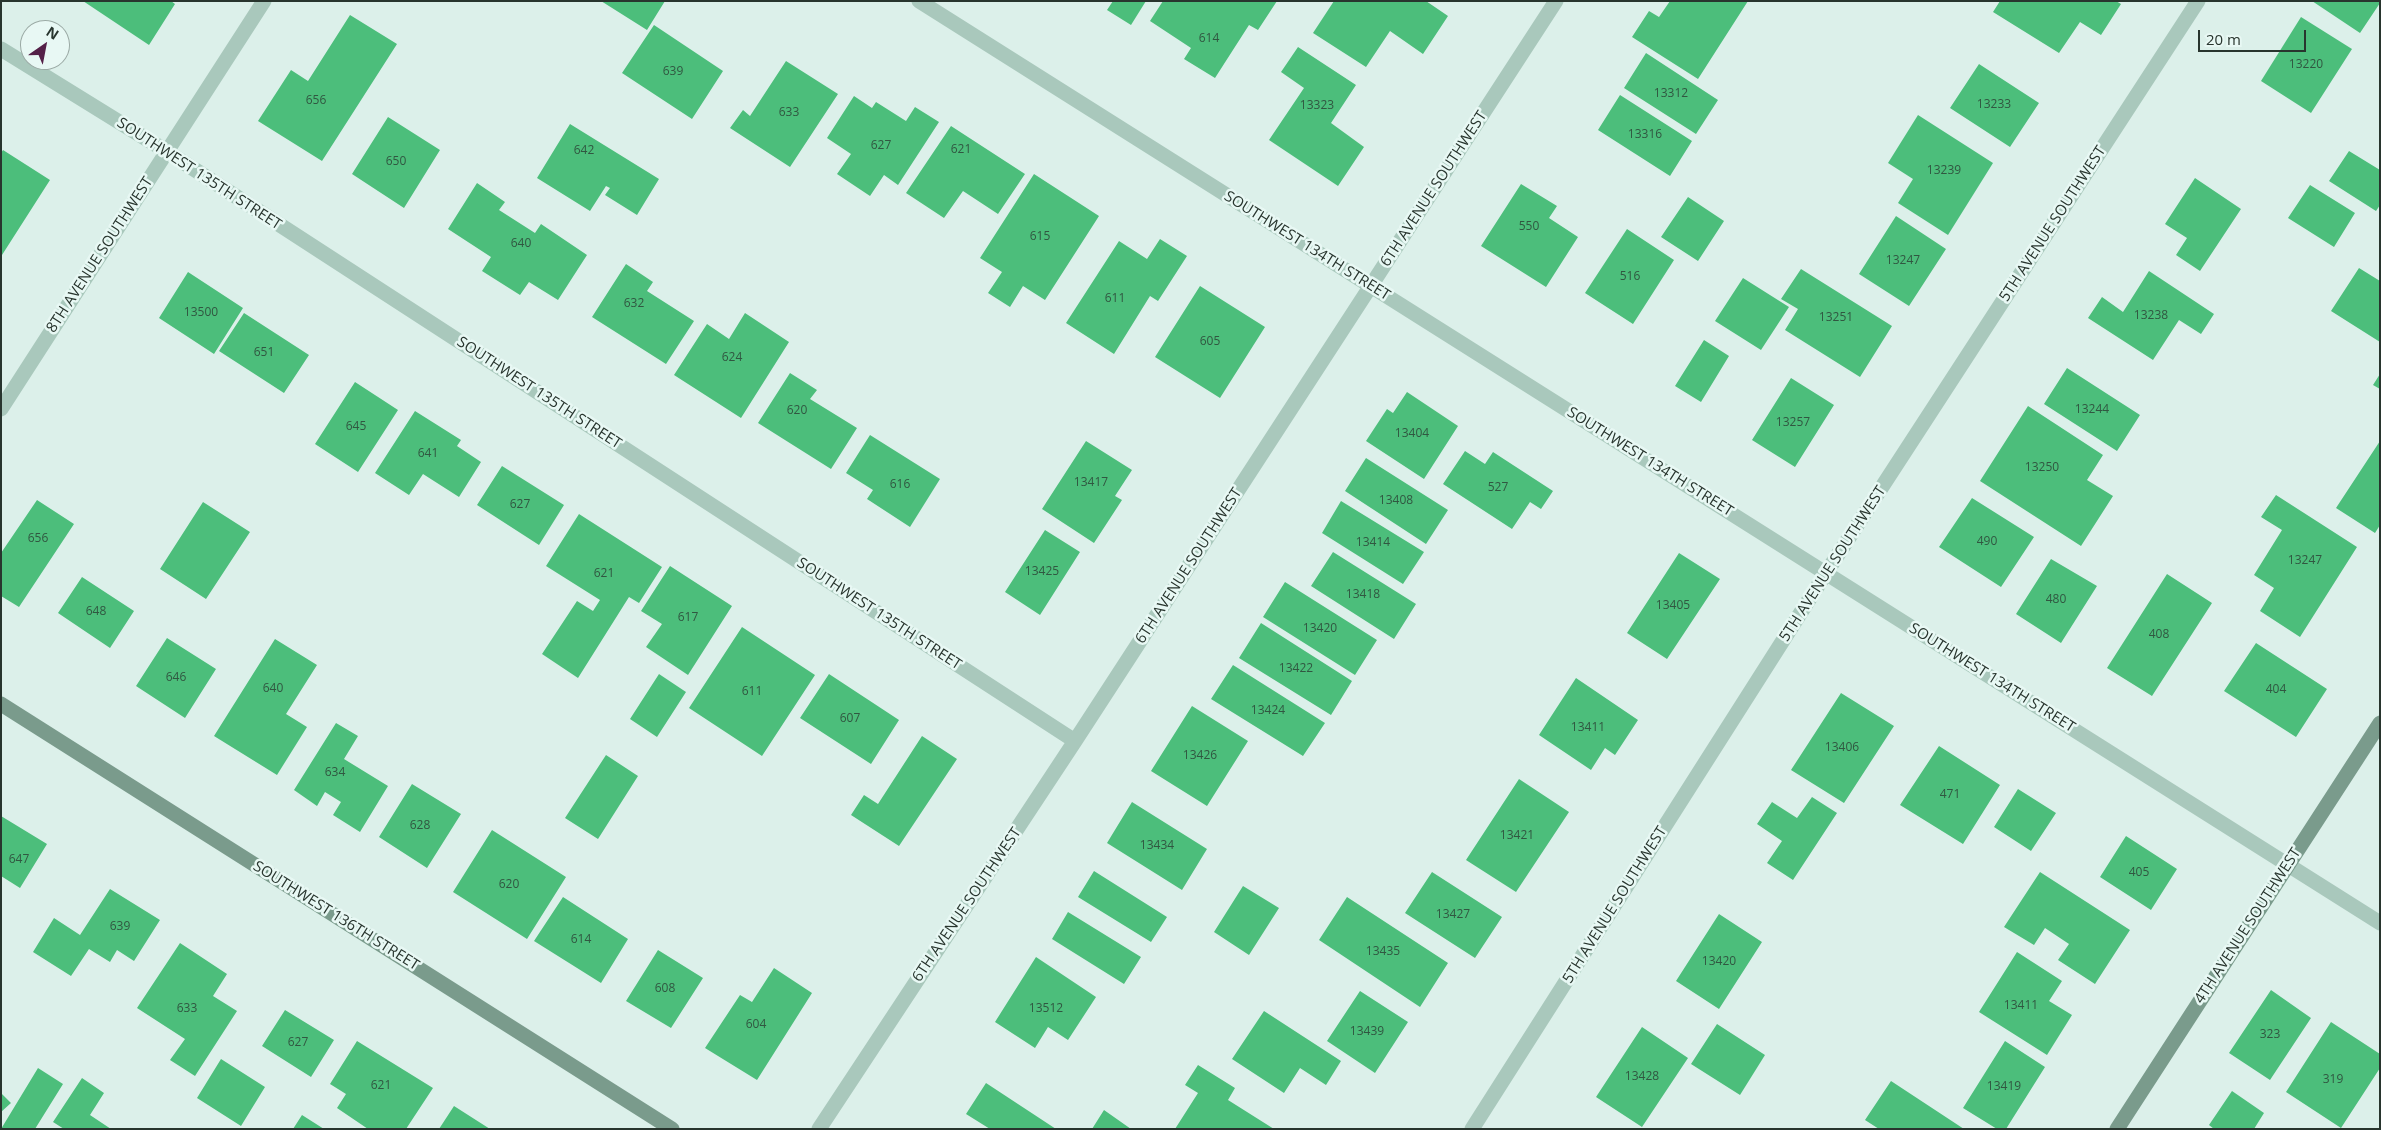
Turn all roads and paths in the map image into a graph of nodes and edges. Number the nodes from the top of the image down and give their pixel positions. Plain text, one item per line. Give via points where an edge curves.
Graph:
1 (264, 1) edge
2 (919, 1) edge
3 (1556, 1) edge
4 (2198, 1) edge
5 (1, 49) edge
6 (166, 152) junction
7 (1370, 286) junction
8 (1, 409) edge
9 (1826, 573) junction
10 (1, 704) edge
11 (2380, 723) edge
12 (1075, 741) junction
13 (2288, 865) junction
14 (2380, 923) edge
15 (672, 1129) edge
16 (819, 1129) edge
17 (1472, 1129) edge
18 (2117, 1129) edge

1 - 6 street, 8TH AVENUE SOUTHWEST
2 - 7 street, SOUTHWEST 134TH STREET
3 - 7 street, 6TH AVENUE SOUTHWEST
4 - 9 street, 5TH AVENUE SOUTHWEST
5 - 6 street, SOUTHWEST 135TH STREET
6 - 8 street, 8TH AVENUE SOUTHWEST
6 - 12 street, SOUTHWEST 135TH STREET
7 - 9 street, SOUTHWEST 134TH STREET
7 - 12 street, 6TH AVENUE SOUTHWEST
9 - 13 street, SOUTHWEST 134TH STREET
9 - 17 street, 5TH AVENUE SOUTHWEST
10 - 15 street, SOUTHWEST 136TH STREET
11 - 13 street, 4TH AVENUE SOUTHWEST
12 - 16 street, 6TH AVENUE SOUTHWEST
13 - 14 street, SOUTHWEST 134TH STREET
13 - 18 street, 4TH AVENUE SOUTHWEST

